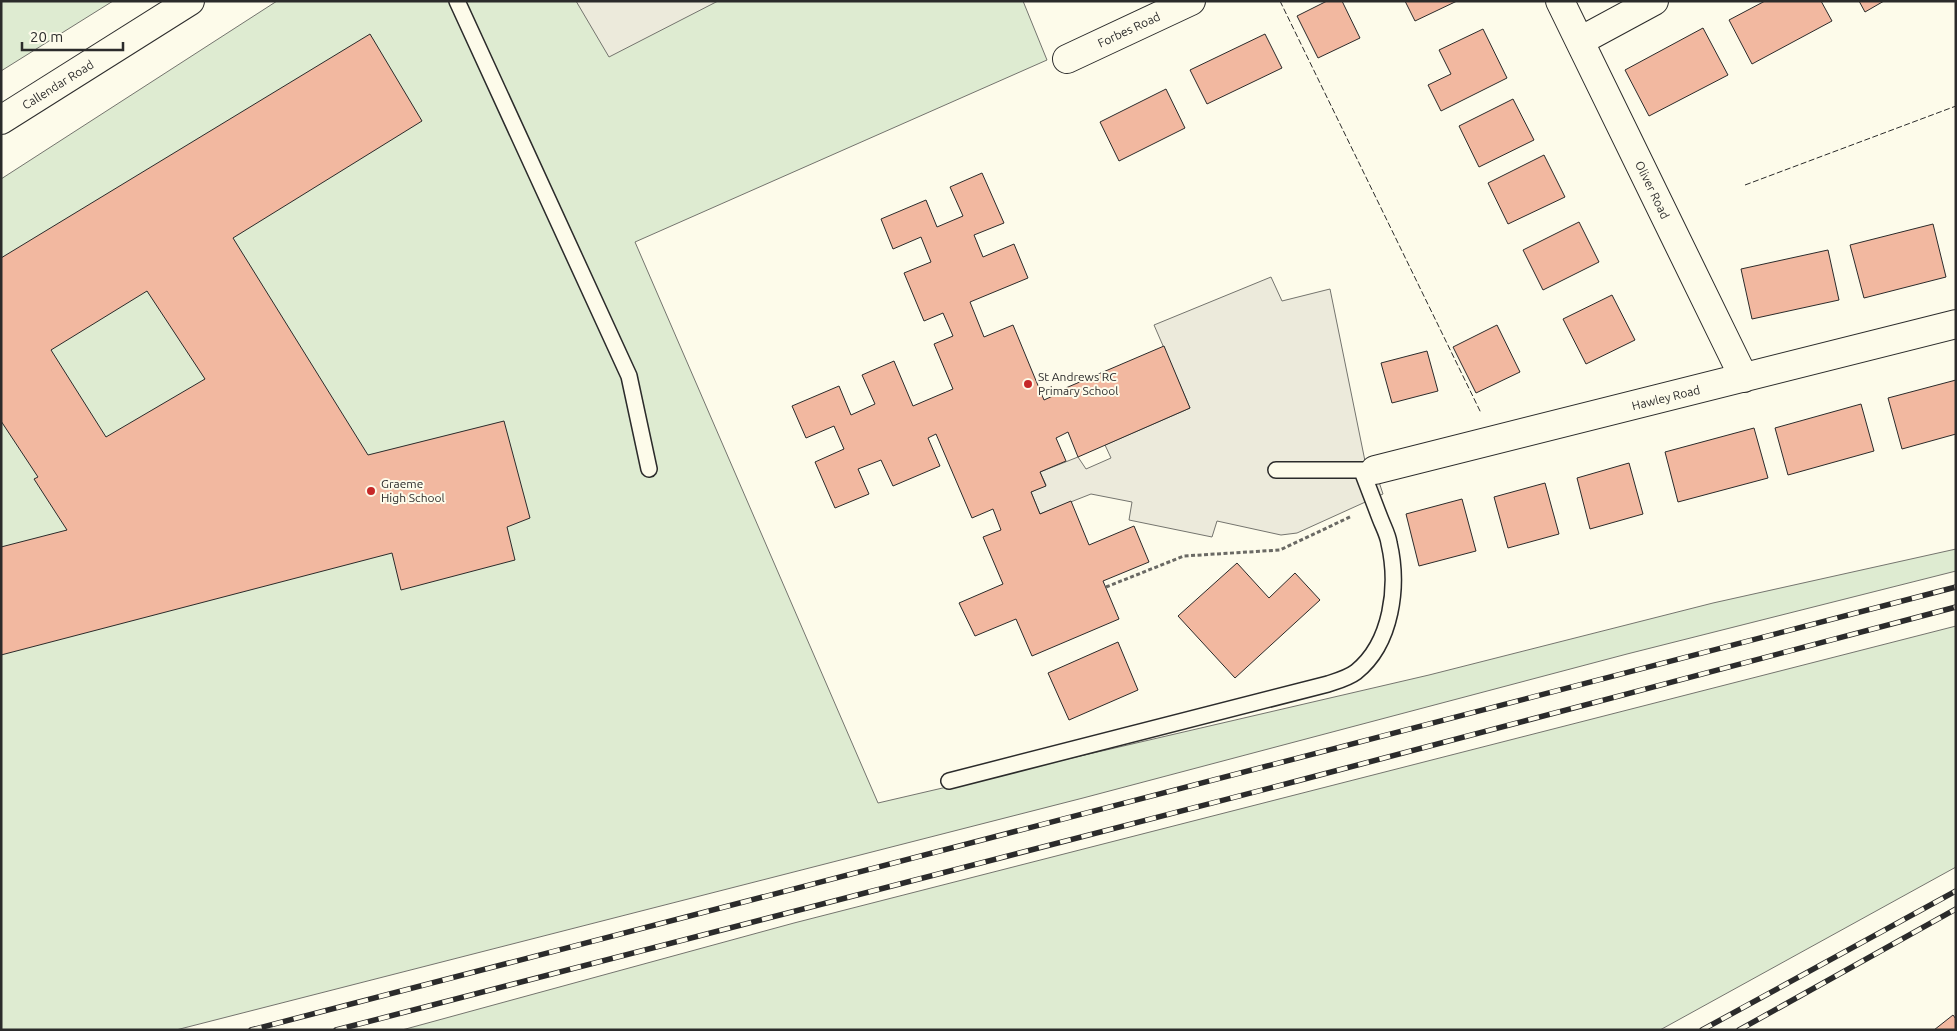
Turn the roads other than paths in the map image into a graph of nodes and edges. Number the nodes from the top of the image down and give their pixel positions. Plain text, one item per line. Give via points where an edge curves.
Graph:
1 (190, 1) edge
2 (457, 1) edge
3 (1191, 1) edge
4 (1560, 1) edge
5 (1654, 1) edge
6 (1580, 41) junction
7 (1067, 59) dead end
8 (1, 120) edge
9 (1956, 324) edge
10 (1744, 378) junction
11 (649, 469) dead end
12 (1276, 470) dead end
13 (1369, 471) junction
14 (949, 781) dead end

1 - 8 street, Callendar Road
2 - 11 lane via 628,376
3 - 7 street, Forbes Road
4 - 6 street, Oliver Road
5 - 6 street
6 - 10 street, Oliver Road
9 - 10 street, Hawley Road
10 - 13 street, Hawley Road
12 - 13 lane
13 - 14 lane via 1375,505 1389,542 1394,577 1392,600 1380,643 1355,673 1321,686

